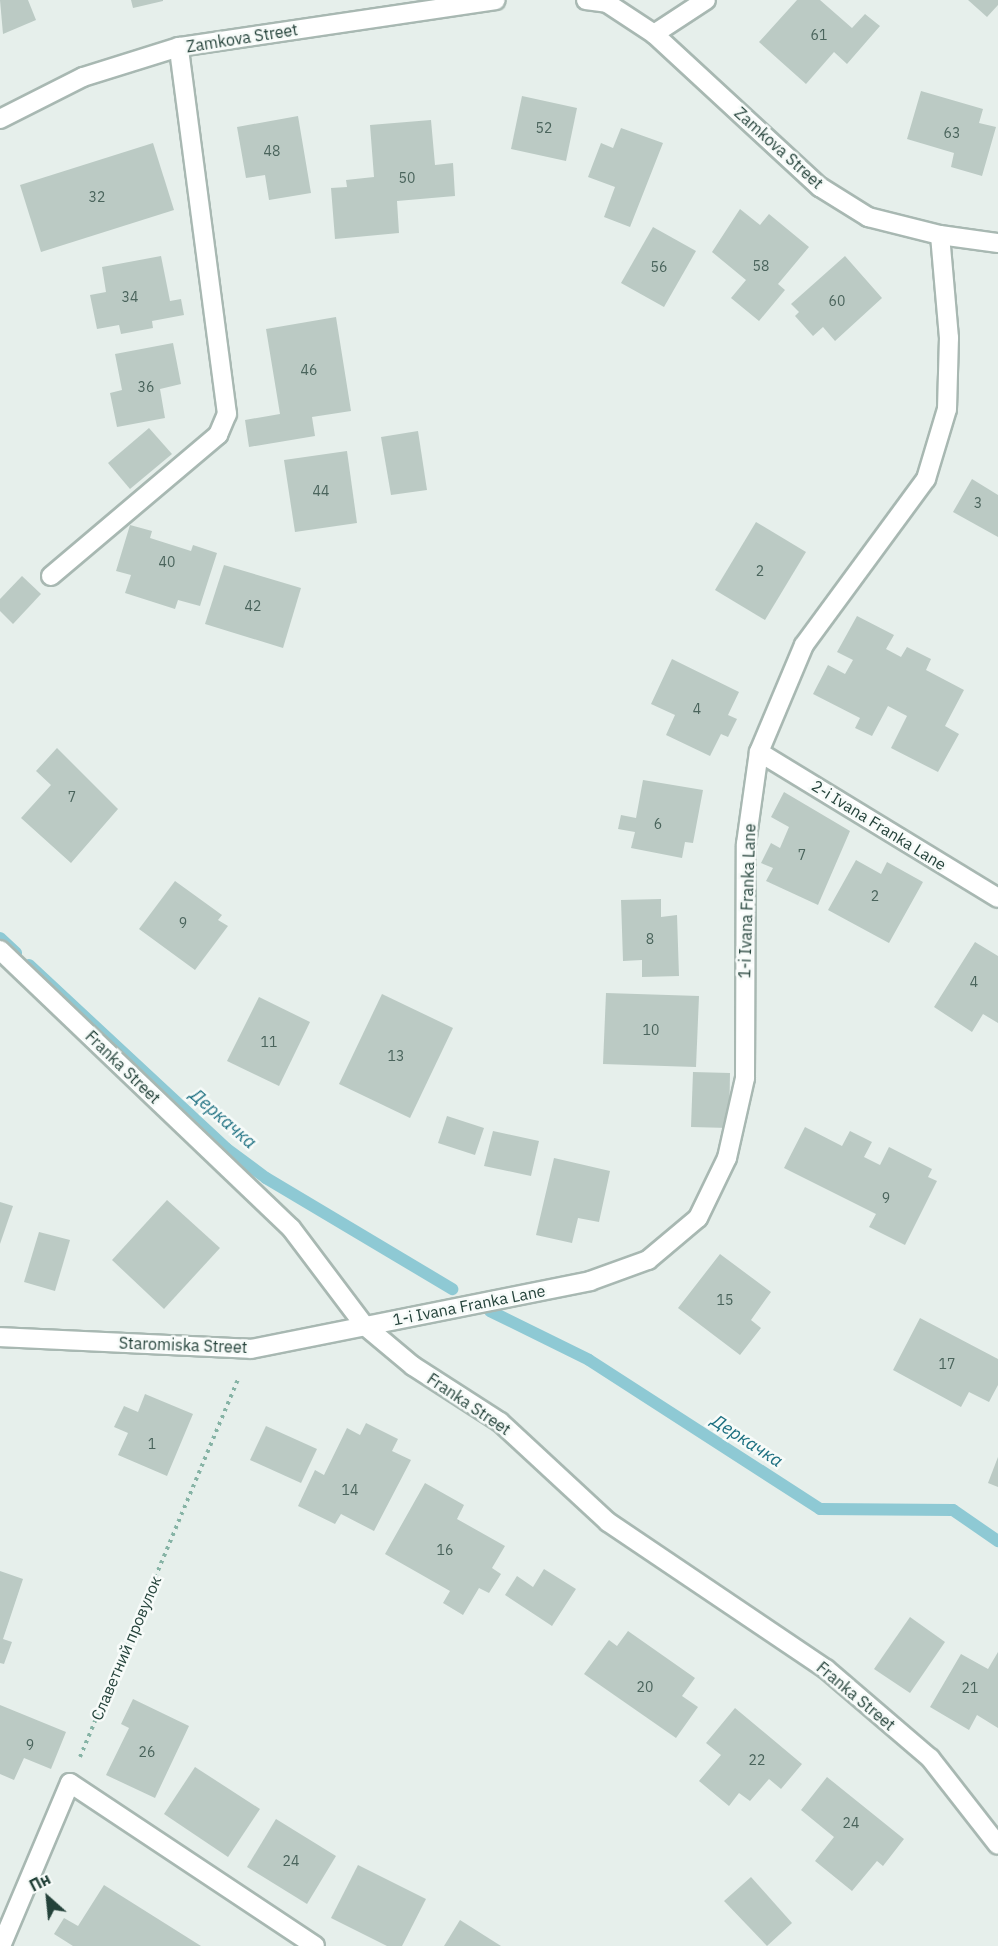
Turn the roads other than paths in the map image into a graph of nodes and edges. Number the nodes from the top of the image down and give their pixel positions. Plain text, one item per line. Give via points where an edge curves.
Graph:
1 (496, 0) edge
2 (586, 0) edge
3 (706, 0) edge
4 (654, 34) junction
5 (179, 47) junction
6 (0, 119) edge
7 (940, 235) junction
8 (998, 243) edge
9 (51, 576) dead end
10 (759, 752) junction
11 (998, 898) edge
12 (0, 950) edge
13 (364, 1325) junction
14 (0, 1337) edge
15 (994, 1833) edge
16 (1, 1946) edge
17 (315, 1946) edge

1 - 5 street, Zamkova Street
2 - 4 street, Zamkova Street via 607,3
3 - 4 street
4 - 7 street, Zamkova Street via 820,187 868,217
5 - 6 street, Zamkova Street via 83,77
5 - 9 street via 227,414 218,435
7 - 8 street, Zamkova Street
7 - 10 street, 1-i Ivana Franka Lane via 949,338 947,409 926,479 804,645
10 - 11 street, 2-i Ivana Franka Lane
10 - 13 street, 1-i Ivana Franka Lane via 746,844 745,1078 727,1158 698,1218 648,1260 590,1281
12 - 13 street, Franka Street via 291,1228
13 - 14 street, Staromiska Street via 251,1349
13 - 15 street, Franka Street via 412,1366 501,1422 608,1522 826,1669 930,1758
16 - 17 street via 70,1783

